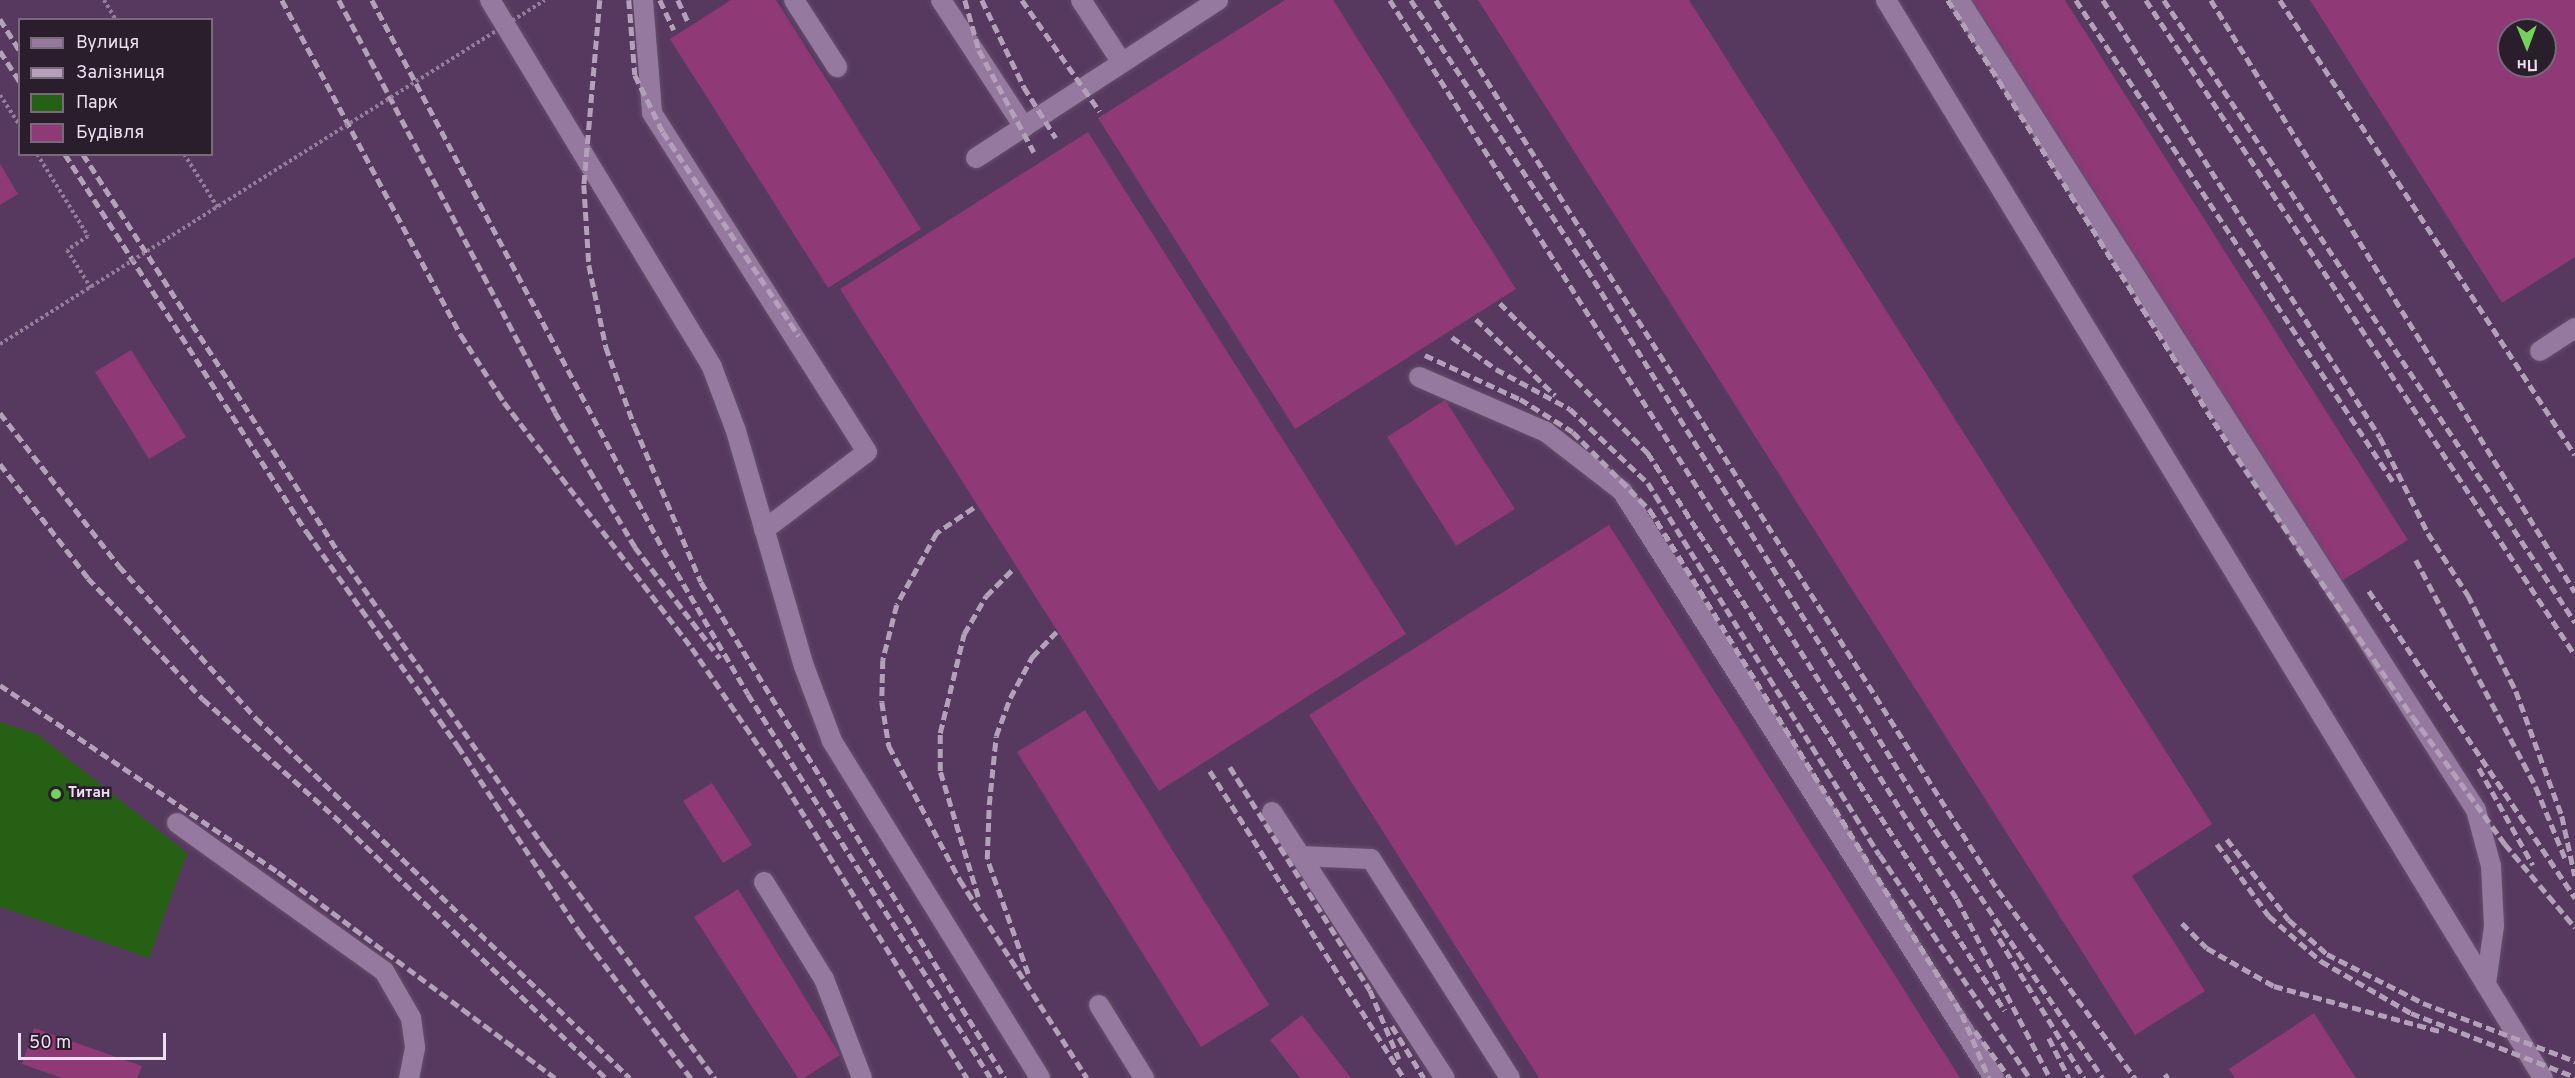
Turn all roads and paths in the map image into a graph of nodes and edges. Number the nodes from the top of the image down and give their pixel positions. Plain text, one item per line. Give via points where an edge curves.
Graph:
1 (104, 0) edge
2 (490, 0) edge
3 (545, 0) edge
4 (643, 0) edge
5 (794, 0) edge
6 (941, 0) edge
7 (1081, 0) edge
8 (1218, 0) edge
9 (1886, 0) edge
10 (1959, 0) edge
11 (115, 18) edge
12 (1122, 63) junction
13 (837, 67) dead end
14 (0, 95) edge
15 (18, 123) edge
16 (1024, 127) junction
17 (38, 156) edge
18 (185, 156) edge
19 (976, 158) dead end
20 (218, 208) junction
21 (91, 288) junction
22 (2575, 328) edge
23 (0, 344) edge
24 (2540, 351) dead end
25 (1419, 377) dead end
26 (764, 530) junction
27 (1272, 812) dead end
28 (177, 823) dead end
29 (1300, 856) junction
30 (764, 882) dead end
31 (2486, 984) junction
32 (1099, 1005) dead end
33 (409, 1078) edge
34 (862, 1078) edge
35 (1040, 1078) edge
36 (1144, 1078) edge
37 (1445, 1078) edge
38 (1510, 1078) edge
39 (1994, 1078) edge
40 (2543, 1078) edge

1 - 11 path
2 - 26 lane via 711,368
3 - 20 path, bridge
4 - 26 lane via 652,113 867,452
5 - 13 lane
6 - 16 lane
7 - 12 lane
8 - 12 lane
9 - 31 lane
10 - 31 lane via 2476,810 2492,890 2494,926
12 - 16 lane
14 - 15 path
16 - 19 lane
17 - 21 path via 88,236 66,250
18 - 20 path
20 - 21 path, bridge
21 - 23 path, bridge
22 - 24 lane
25 - 39 lane via 1546,432 1622,491
26 - 35 lane via 804,666 832,741
27 - 29 lane
28 - 33 lane via 384,971 411,1018 416,1048
29 - 37 lane
29 - 38 lane via 1371,859
30 - 34 lane via 824,979
31 - 40 lane
32 - 36 lane

